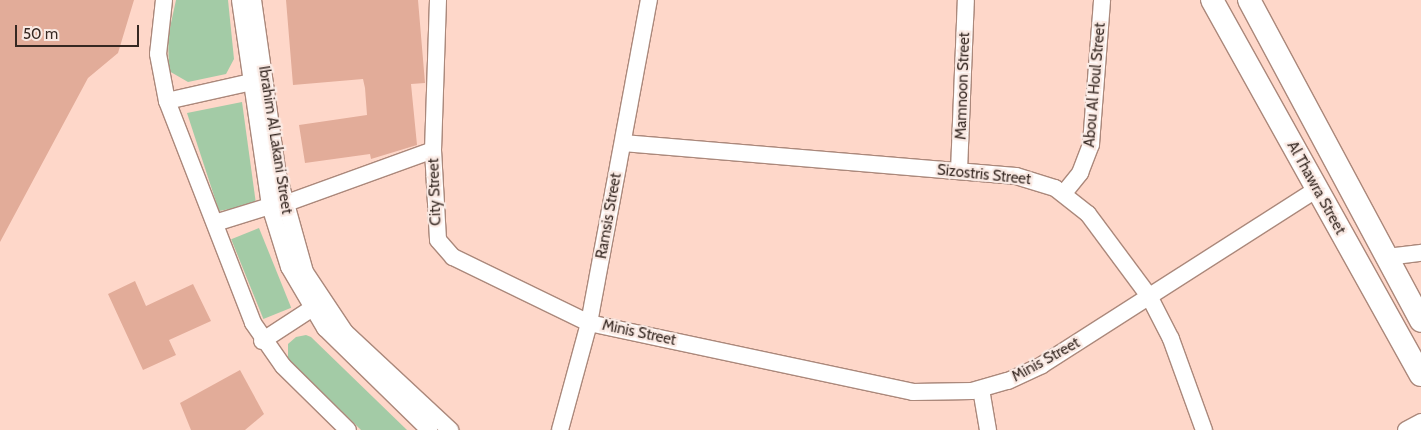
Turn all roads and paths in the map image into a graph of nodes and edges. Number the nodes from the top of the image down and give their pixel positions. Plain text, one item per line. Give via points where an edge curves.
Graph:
1 (164, 0) edge
2 (240, 0) edge
3 (253, 0) edge
4 (438, 0) edge
5 (649, 0) edge
6 (966, 0) edge
7 (1102, 0) edge
8 (1212, 0) edge
9 (1249, 0) edge
10 (251, 82) junction
11 (167, 101) junction
12 (622, 143) junction
13 (433, 150) junction
14 (959, 171) junction
15 (1317, 189) junction
16 (1064, 193) junction
17 (277, 205) junction
18 (214, 223) junction
19 (1421, 253) edge
20 (1387, 257) junction
21 (1148, 296) junction
22 (311, 309) junction
23 (1421, 321) edge
24 (589, 323) junction
25 (262, 341) junction
26 (1421, 375) edge
27 (982, 389) junction
28 (1421, 422) edge
29 (348, 430) edge
30 (429, 430) edge
31 (450, 430) edge
32 (560, 430) edge
33 (988, 430) edge
34 (1204, 430) edge
35 (1406, 430) edge

1 - 11 street via 158,54
2 - 10 street, Ibrahim Al Lakani Street
3 - 17 street, Ibrahim Al Lakani Street
4 - 13 street, City Street
5 - 12 street, Ramsis Street
6 - 14 street, Mamnoon Street
7 - 16 street, Abou Al Houl Street via 1091,144 1083,168
8 - 15 main road, Al Thawra Street
9 - 20 main road, Al Thawra Street
10 - 11 street
10 - 17 street, Ibrahim Al Lakani Street
11 - 18 street
12 - 14 street, Sizostris Street
12 - 24 street, Ramsis Street
13 - 17 street
13 - 24 street, City Street via 435,228 444,249
14 - 16 street, Sizostris Street via 1027,177
15 - 21 street, Minis Street
15 - 26 main road, Al Thawra Street
16 - 21 street, Sizostris Street via 1088,214
17 - 18 street
17 - 22 street, Ibrahim Al Lakani Street via 285,256
17 - 31 street, Ibrahim Al Lakani Street via 302,265 324,306 350,337
18 - 25 street
19 - 20 street
20 - 23 main road, Al Thawra Street
21 - 27 street, Minis Street via 1034,370
21 - 34 street, Sizostris Street via 1171,339
22 - 25 street
22 - 30 street, Ibrahim Al Lakani Street via 341,346
24 - 27 street, Minis Street via 914,392
24 - 32 street, Ramsis Street
25 - 29 street
27 - 33 street
28 - 35 street

